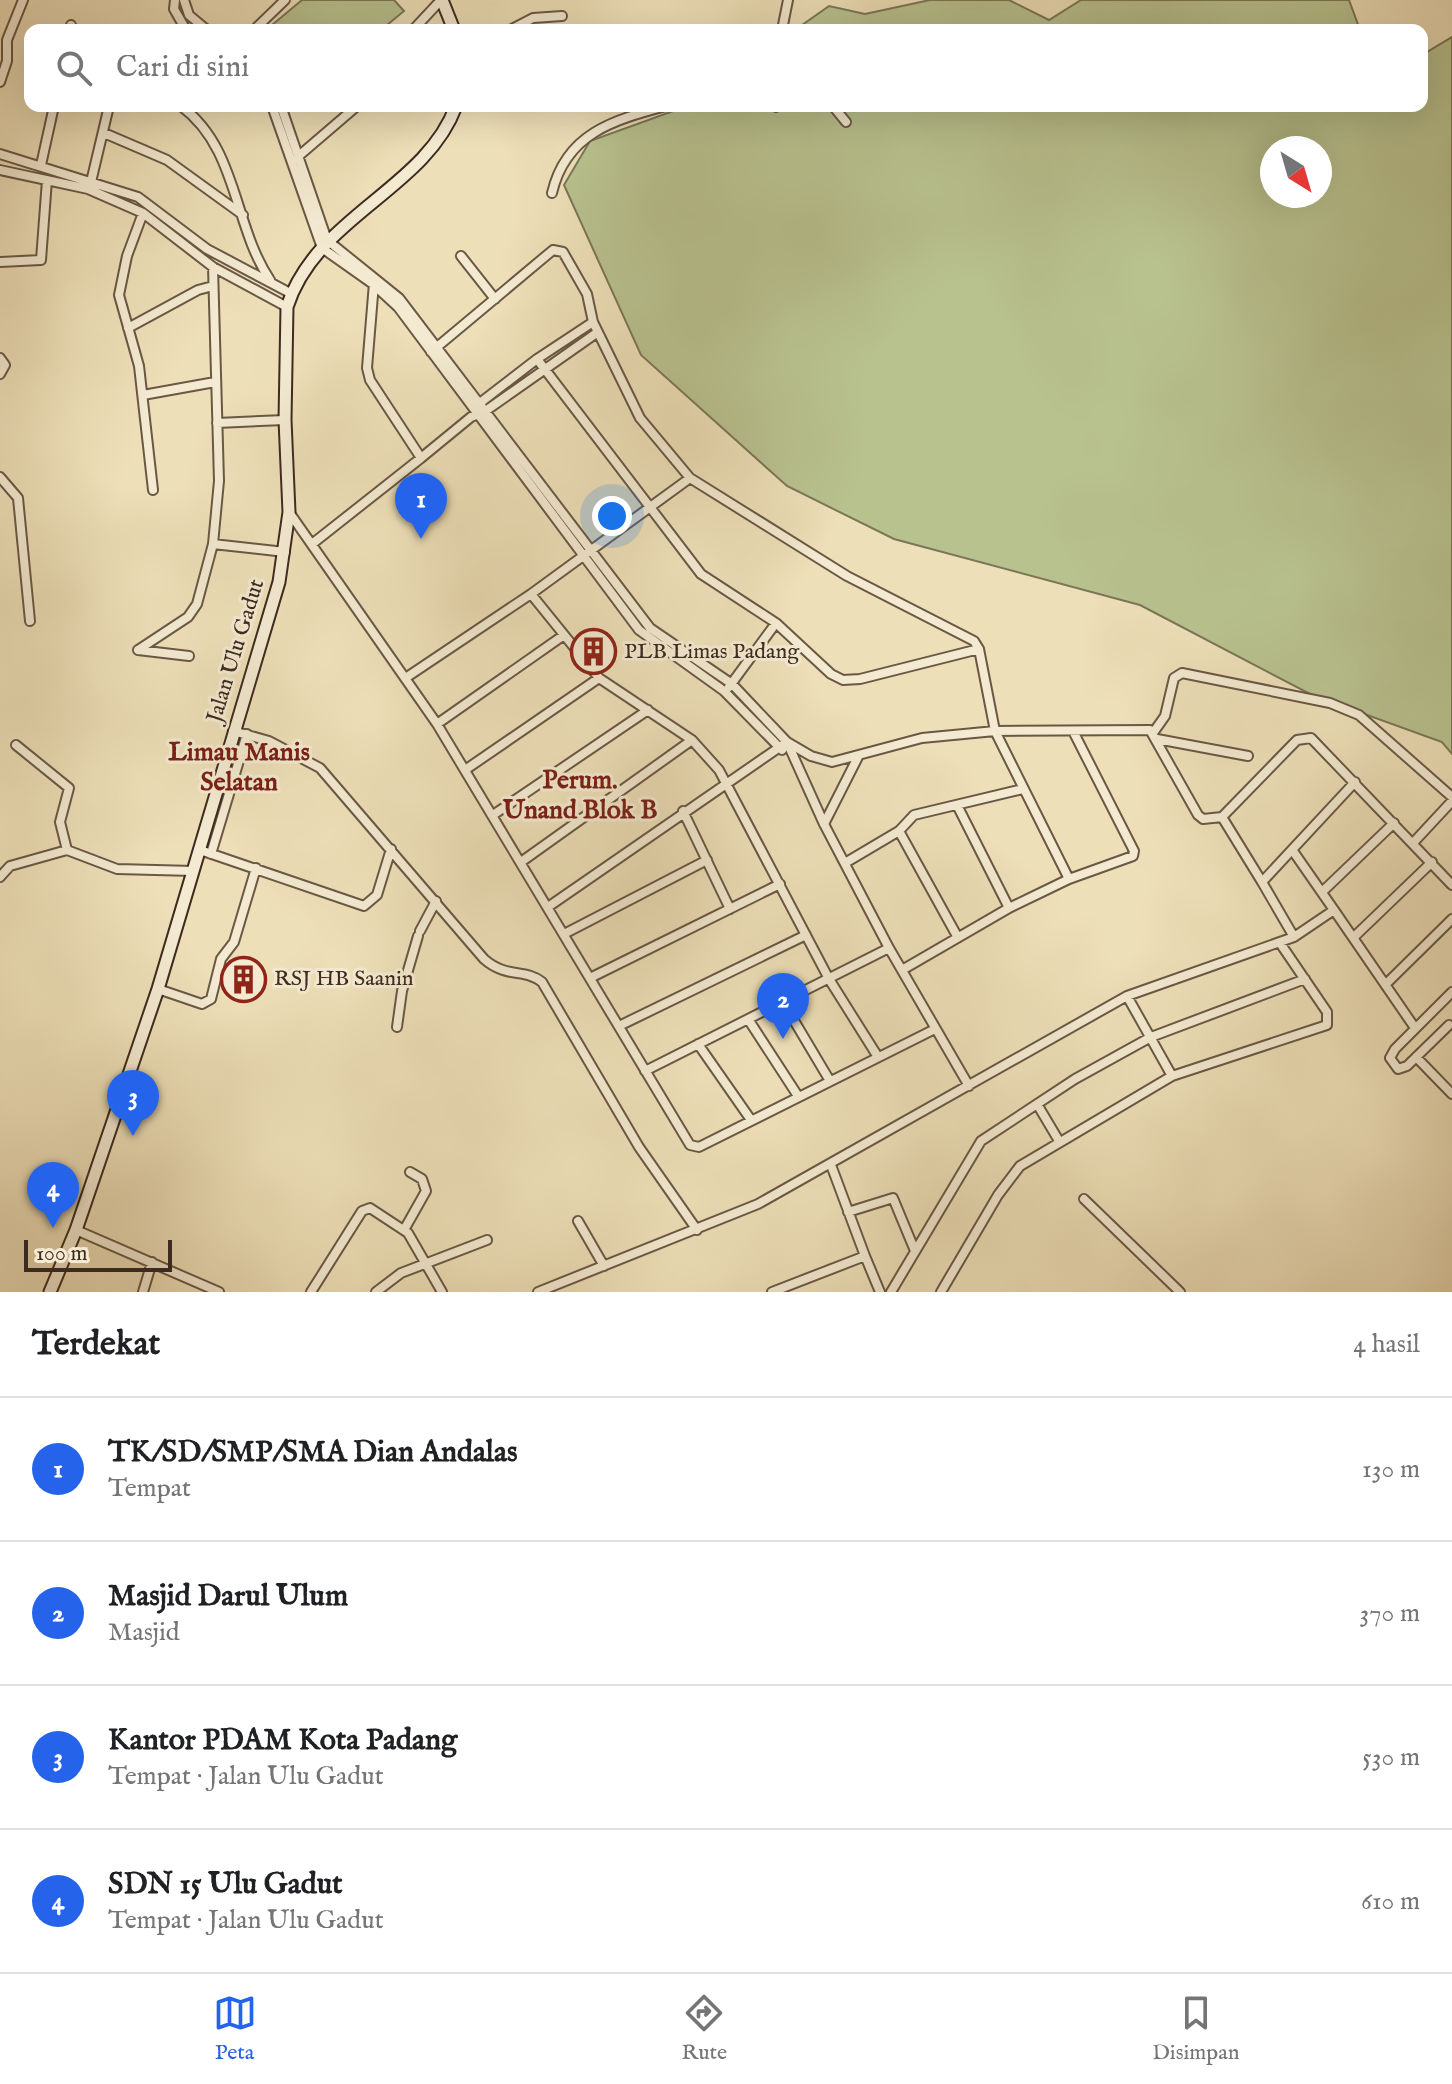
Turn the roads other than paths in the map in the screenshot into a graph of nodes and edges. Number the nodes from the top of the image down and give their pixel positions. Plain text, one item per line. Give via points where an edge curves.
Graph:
1 (23, 0) edge
2 (175, 0) edge
3 (184, 0) edge
4 (285, 0) edge
5 (441, 0) edge
6 (788, 0) edge
7 (562, 16) dead end
8 (183, 24) edge
9 (200, 24) edge
10 (260, 24) edge
11 (419, 24) edge
12 (451, 24) edge
13 (522, 24) edge
14 (783, 24) edge
15 (0, 82) edge
16 (53, 112) edge
17 (108, 112) edge
18 (187, 112) edge
19 (275, 112) edge
20 (283, 112) edge
21 (350, 112) edge
22 (453, 112) edge
23 (644, 112) edge
24 (838, 112) edge
25 (846, 122) dead end
26 (104, 133) junction
27 (0, 154) edge
28 (295, 160) junction
29 (41, 165) junction
30 (0, 170) edge
31 (47, 180) junction
32 (91, 182) junction
33 (552, 193) dead end
34 (143, 213) junction
35 (243, 215) junction
36 (324, 244) junction
37 (461, 256) dead end
38 (0, 262) edge
39 (213, 267) junction
40 (375, 281) junction
41 (273, 284) junction
42 (213, 286) junction
43 (292, 294) junction
44 (495, 299) junction
45 (287, 307) junction
46 (593, 322) junction
47 (128, 328) junction
48 (598, 332) junction
49 (433, 350) junction
50 (0, 358) edge
51 (537, 359) junction
52 (543, 368) junction
53 (0, 374) edge
54 (215, 382) junction
55 (143, 395) junction
56 (477, 412) junction
57 (285, 420) junction
58 (217, 423) junction
59 (421, 458) junction
60 (0, 477) edge
61 (690, 478) junction
62 (153, 490) dead end
63 (652, 509) junction
64 (289, 512) junction
65 (213, 544) junction
66 (312, 544) junction
67 (285, 552) junction
68 (587, 554) junction
69 (531, 594) junction
70 (30, 621) dead end
71 (776, 623) junction
72 (564, 635) junction
73 (979, 649) junction
74 (189, 656) dead end
75 (407, 677) junction
76 (599, 678) junction
77 (728, 688) junction
78 (648, 710) junction
79 (437, 724) junction
80 (233, 731) junction
81 (995, 731) junction
82 (1073, 731) junction
83 (247, 734) junction
84 (1155, 736) junction
85 (692, 740) junction
86 (783, 744) junction
87 (16, 745) dead end
88 (1248, 756) dead end
89 (858, 757) junction
90 (465, 770) junction
91 (728, 782) junction
92 (1355, 782) junction
93 (1023, 789) junction
94 (1452, 799) edge
95 (957, 805) junction
96 (683, 811) junction
97 (493, 815) junction
98 (1222, 817) junction
99 (1394, 823) junction
100 (824, 824) junction
101 (899, 831) junction
102 (1413, 843) junction
103 (391, 849) junction
104 (67, 850) junction
105 (1293, 851) junction
106 (205, 852) junction
107 (707, 860) junction
108 (0, 861) edge
109 (521, 862) junction
110 (1432, 862) junction
111 (845, 863) junction
112 (10, 866) junction
113 (256, 868) junction
114 (194, 871) junction
115 (0, 877) edge
116 (1069, 879) junction
117 (1262, 882) junction
118 (780, 884) junction
119 (1452, 885) edge
120 (1322, 892) junction
121 (436, 901) junction
122 (548, 907) junction
123 (1009, 908) junction
124 (730, 909) junction
125 (1334, 910) junction
126 (1452, 919) edge
127 (564, 934) junction
128 (806, 935) junction
129 (957, 936) junction
130 (1294, 937) junction
131 (1354, 937) junction
132 (1280, 943) junction
133 (889, 948) junction
134 (902, 970) junction
135 (590, 978) junction
136 (829, 979) junction
137 (1305, 979) junction
138 (1386, 984) junction
139 (158, 989) junction
140 (1452, 992) edge
141 (1127, 996) junction
142 (783, 1002) junction
143 (748, 1019) junction
144 (1451, 1025) edge
145 (619, 1026) junction
146 (397, 1027) dead end
147 (1415, 1028) junction
148 (935, 1029) junction
149 (1151, 1037) junction
150 (698, 1044) junction
151 (878, 1057) junction
152 (1416, 1057) junction
153 (645, 1071) junction
154 (1172, 1076) junction
155 (830, 1081) junction
156 (969, 1086) junction
157 (1452, 1094) edge
158 (798, 1096) junction
159 (1037, 1104) junction
160 (751, 1120) junction
161 (1059, 1141) junction
162 (831, 1165) junction
163 (410, 1172) dead end
164 (1084, 1199) dead end
165 (848, 1212) junction
166 (578, 1221) dead end
167 (76, 1230) junction
168 (404, 1230) junction
169 (697, 1230) junction
170 (487, 1240) dead end
171 (915, 1251) junction
172 (865, 1256) junction
173 (152, 1262) junction
174 (428, 1265) junction
175 (604, 1266) junction
176 (50, 1292) edge
177 (143, 1292) edge
178 (219, 1292) edge
179 (311, 1292) edge
180 (376, 1292) edge
181 (442, 1292) edge
182 (538, 1292) edge
183 (772, 1292) edge
184 (880, 1292) edge
185 (891, 1292) edge
186 (941, 1292) edge
187 (1180, 1292) edge

1 - 15 street via 7,40
2 - 8 street
3 - 9 street via 189,15
4 - 10 street
5 - 11 street
5 - 12 street
6 - 14 street
7 - 13 street
16 - 29 street
17 - 26 street
18 - 35 street via 214,138
19 - 28 street
20 - 28 street
21 - 28 street
22 - 36 street, Jalan Ulu Gadut via 437,144
23 - 33 street via 610,121 596,131 564,163
24 - 25 street
26 - 32 street
26 - 35 street via 167,160
27 - 29 street
28 - 36 street
29 - 32 street
30 - 31 street
31 - 34 street via 116,199
31 - 38 street via 41,260
32 - 41 street via 138,197 207,249
34 - 39 street
34 - 47 street via 119,284
35 - 41 street via 255,255
36 - 40 street
36 - 43 street, Jalan Ulu Gadut
37 - 44 street
39 - 42 street
39 - 45 street
40 - 49 street via 399,298
40 - 59 street via 370,380
41 - 43 street
42 - 47 street
42 - 54 street
43 - 45 street, Jalan Ulu Gadut
44 - 46 street via 557,249 587,294
44 - 49 street
45 - 57 street, Jalan Ulu Gadut
46 - 48 street
46 - 51 street
47 - 55 street
48 - 52 street
48 - 61 street via 640,418
49 - 56 street
50 - 53 street via 5,365
51 - 52 street
51 - 56 street
52 - 56 street
52 - 63 street
54 - 55 street
54 - 58 street
55 - 62 street
56 - 59 street
56 - 68 street
57 - 58 street
57 - 64 street, Jalan Ulu Gadut
58 - 65 street
59 - 66 street
60 - 70 street via 18,498
61 - 63 street
61 - 73 street via 847,576 971,638
63 - 68 street
63 - 71 street via 701,574
64 - 66 street
64 - 67 street, Jalan Ulu Gadut
65 - 67 street
65 - 74 street via 197,604 188,617 138,650
66 - 75 street
67 - 80 street, Jalan Ulu Gadut
68 - 69 street
68 - 77 street via 639,630
69 - 72 street
69 - 75 street
71 - 73 street via 843,680
71 - 77 street
72 - 76 street
72 - 79 street
73 - 81 street
75 - 79 street
76 - 78 street
76 - 90 street
77 - 86 street
78 - 85 street
78 - 97 street
79 - 90 street
80 - 83 street
80 - 106 street, Jalan Ulu Gadut
81 - 82 street
81 - 89 street via 922,738
81 - 93 street
82 - 84 street via 1145,729
82 - 116 street via 1134,854
83 - 103 street via 320,768
83 - 106 street
84 - 88 street
84 - 94 street via 1174,678 1182,673 1330,703 1369,721
84 - 98 street via 1198,815
85 - 91 street
85 - 109 street
86 - 89 street via 832,762
86 - 91 street
86 - 100 street
87 - 104 street via 69,788 60,822
89 - 100 street
90 - 97 street
91 - 96 street
91 - 118 street
92 - 98 street via 1311,738 1301,737
92 - 99 street
92 - 105 street
93 - 95 street
93 - 116 street
94 - 102 street
95 - 101 street via 914,815
95 - 123 street
96 - 107 street
96 - 122 street
97 - 109 street
98 - 117 street
99 - 102 street
99 - 120 street
100 - 111 street
101 - 111 street
101 - 129 street
102 - 110 street
103 - 113 street via 377,895 364,906
103 - 121 street
104 - 112 street
104 - 114 street via 117,869
105 - 117 street
105 - 120 street
106 - 113 street
106 - 114 street, Jalan Ulu Gadut
107 - 124 street
107 - 127 street
108 - 112 street
109 - 122 street
110 - 119 street
110 - 131 street
111 - 133 street
112 - 115 street
113 - 139 street via 211,999 202,1004
114 - 139 street, Jalan Ulu Gadut
116 - 123 street
117 - 130 street
118 - 124 street
118 - 128 street
120 - 125 street
121 - 146 street via 419,934
121 - 169 street via 497,970 532,975 547,987 639,1147
122 - 127 street
123 - 129 street
124 - 135 street
125 - 130 street
125 - 131 street
126 - 138 street
127 - 135 street
128 - 136 street
128 - 145 street
129 - 134 street
130 - 132 street
131 - 138 street
132 - 137 street
132 - 141 street
133 - 134 street
133 - 136 street
134 - 148 street
135 - 145 street
136 - 142 street
136 - 151 street
137 - 149 street
137 - 154 street via 1327,1012 1324,1028
138 - 147 street
139 - 167 street, Jalan Ulu Gadut
140 - 147 street
141 - 149 street
141 - 156 street
142 - 143 street
142 - 155 street
143 - 150 street
143 - 158 street
144 - 152 street
145 - 153 street
147 - 152 street via 1390,1058 1398,1069
148 - 151 street
148 - 156 street
149 - 154 street
149 - 159 street
150 - 153 street
150 - 160 street
151 - 155 street
152 - 157 street
153 - 160 street via 690,1145 699,1147
154 - 161 street
155 - 158 street
156 - 162 street
158 - 160 street
159 - 161 street
159 - 171 street via 981,1141
161 - 186 street via 1015,1172
162 - 165 street
162 - 169 street
163 - 168 street via 422,1179 426,1191
164 - 187 street
165 - 171 street via 893,1198
165 - 172 street
166 - 175 street
167 - 173 street
167 - 176 street, Jalan Ulu Gadut
168 - 174 street
168 - 179 street via 383,1213 366,1208
169 - 175 street
170 - 174 street
171 - 185 street
172 - 183 street
172 - 184 street
173 - 177 street
173 - 178 street
174 - 180 street via 401,1273
174 - 181 street
175 - 182 street

